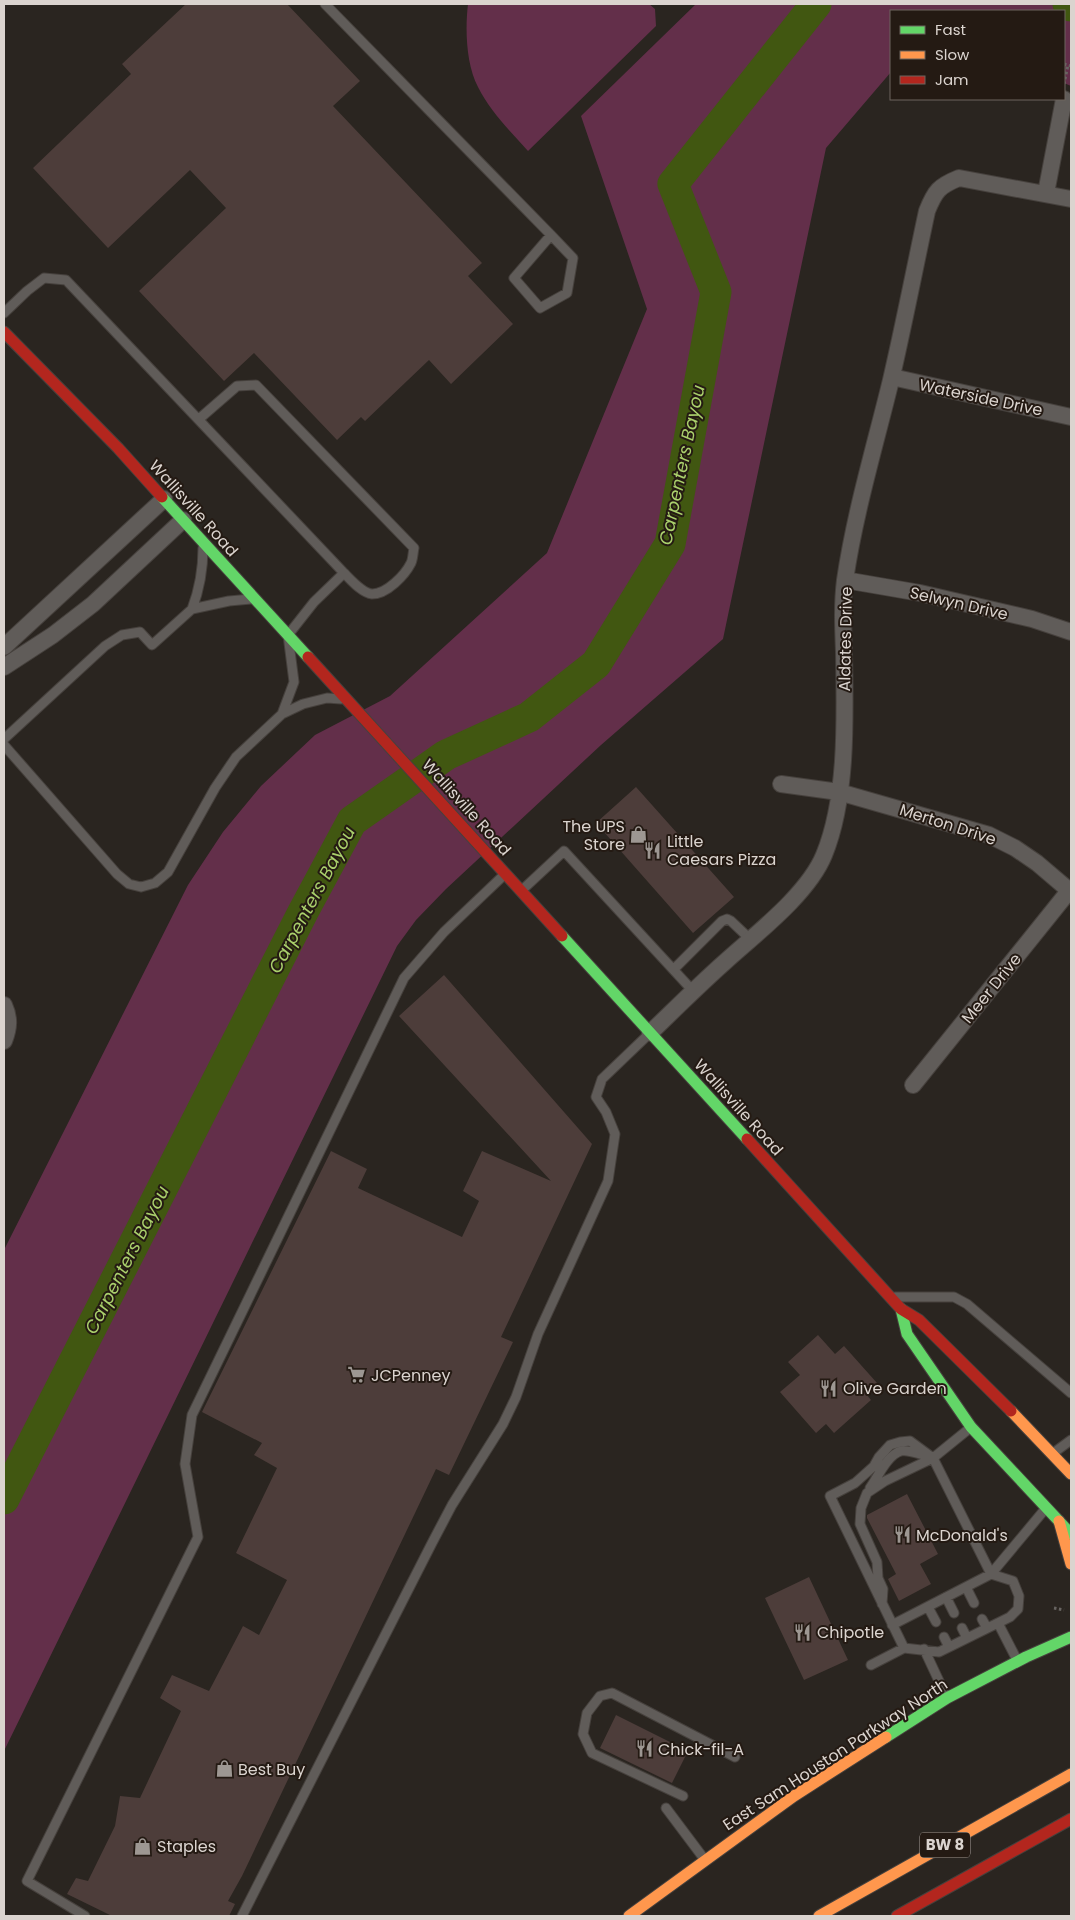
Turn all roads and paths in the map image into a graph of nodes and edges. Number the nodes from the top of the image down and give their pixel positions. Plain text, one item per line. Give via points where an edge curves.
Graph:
1 (325, 4) edge
2 (1070, 66) edge
3 (1065, 81) edge
4 (1063, 100) edge
5 (1046, 193) junction
6 (1071, 199) edge
7 (551, 235) junction
8 (4, 313) edge
9 (4, 332) edge
10 (892, 377) junction
11 (1071, 417) edge
12 (199, 419) junction
13 (164, 499) junction
14 (183, 520) junction
15 (203, 542) junction
16 (344, 573) junction
17 (845, 580) junction
18 (255, 599) junction
19 (192, 609) junction
20 (1071, 632) edge
21 (288, 635) junction
22 (4, 647) edge
23 (4, 667) edge
24 (346, 699) junction
25 (282, 714) junction
26 (4, 739) edge
27 (4, 745) edge
28 (781, 784) dead end
29 (839, 792) junction
30 (506, 874) junction
31 (521, 891) junction
32 (1070, 892) edge
33 (750, 939) junction
34 (674, 970) junction
35 (693, 991) junction
36 (5, 1007) edge
37 (650, 1033) junction
38 (4, 1041) edge
39 (913, 1085) dead end
40 (890, 1297) junction
41 (901, 1309) junction
42 (1071, 1393) edge
43 (971, 1427) junction
44 (1071, 1440) edge
45 (1052, 1454) junction
46 (934, 1458) junction
47 (1071, 1474) edge
48 (867, 1493) junction
49 (1047, 1508) junction
50 (1060, 1521) junction
51 (1071, 1534) edge
52 (1071, 1564) edge
53 (991, 1574) junction
54 (966, 1587) junction
55 (946, 1597) junction
56 (974, 1603) dead end
57 (882, 1605) junction
58 (928, 1607) junction
59 (1054, 1608) dead end
60 (1064, 1610) dead end
61 (954, 1612) dead end
62 (982, 1619) dead end
63 (936, 1622) dead end
64 (998, 1623) junction
65 (892, 1625) junction
66 (962, 1628) dead end
67 (987, 1628) junction
68 (1069, 1636) edge
69 (944, 1638) dead end
70 (967, 1638) junction
71 (949, 1647) junction
72 (904, 1648) junction
73 (924, 1649) junction
74 (1018, 1661) junction
75 (871, 1665) dead end
76 (947, 1698) junction
77 (735, 1757) dead end
78 (1071, 1774) edge
79 (683, 1796) dead end
80 (666, 1808) dead end
81 (1071, 1820) edge
82 (705, 1860) junction
83 (86, 1916) edge
84 (242, 1916) edge
85 (629, 1916) edge
86 (819, 1916) edge
87 (897, 1916) edge

1 - 7 lane
2 - 3 path
4 - 5 street
5 - 6 street
5 - 10 street, Aldates Drive via 959,178 942,184 927,211
7 - 7 lane via 573,258 567,293 540,308 514,278
8 - 12 lane via 44,278 66,280
9 - 13 main road, Wallisville Road
10 - 11 street, Waterside Drive
10 - 17 street, Aldates Drive via 856,520
12 - 16 lane
12 - 16 lane via 237,386 256,385 414,548 412,562 402,576 384,591 371,594
13 - 14 main road, Wallisville Road
13 - 22 street
14 - 15 main road, Wallisville Road
14 - 23 street via 83,613
15 - 18 main road, Wallisville Road
15 - 19 lane via 203,570
16 - 21 lane via 314,602
17 - 20 street, Selwyn Drive via 920,593 1032,619
17 - 29 street, Aldates Drive via 842,613 844,718
18 - 19 lane
18 - 21 main road, Wallisville Road
19 - 26 lane via 152,645 140,632 122,635 94,656
21 - 24 main road, Wallisville Road
21 - 25 lane via 294,682
24 - 25 lane via 327,698
24 - 30 main road, Wallisville Road
25 - 27 lane via 236,757 168,872 155,883 141,887 129,884 117,874
28 - 29 street, Merton Drive
29 - 32 street, Merton Drive via 989,835 1037,863
29 - 33 street, Aldates Drive via 824,856 791,901
30 - 31 main road, Wallisville Road
30 - 83 lane via 444,932 404,978 192,1415 185,1464 198,1537 27,1881
31 - 34 lane via 564,851
31 - 37 main road, Wallisville Road
32 - 39 street, Meer Drive
33 - 34 lane via 731,921 722,921
33 - 35 street, Aldates Drive
34 - 35 lane
35 - 37 street, Aldates Drive
36 - 38 street via 8,1028
37 - 40 main road, Wallisville Road
37 - 84 lane via 602,1079 596,1097 615,1134 608,1181 538,1334 516,1397 436,1535
40 - 41 main road, Wallisville Road
40 - 42 lane via 954,1297 967,1304
41 - 43 main road, Wallisville Road via 907,1334
41 - 45 main road, Wallisville Road via 919,1320
43 - 46 lane
43 - 49 main road, Wallisville Road
44 - 45 lane
45 - 47 main road, Wallisville Road
46 - 48 lane via 884,1480
46 - 48 lane via 901,1451 894,1455
46 - 53 lane
46 - 57 lane via 910,1441 890,1445 855,1483 830,1496
48 - 57 lane via 861,1508 860,1524 877,1562 883,1589
49 - 50 main road, Wallisville Road
49 - 53 lane
50 - 51 main road, Wallisville Road
50 - 52 main road
53 - 54 lane
53 - 64 lane via 1013,1581 1019,1596 1018,1609
54 - 55 lane
54 - 56 lane
55 - 58 lane
55 - 61 lane
57 - 65 lane
58 - 63 lane
58 - 65 lane
59 - 60 path
62 - 67 lane
64 - 67 lane
64 - 74 lane
65 - 72 lane
66 - 70 lane
67 - 70 lane
68 - 74 main road, East Sam Houston Parkway North
69 - 71 lane
70 - 71 lane
71 - 73 lane via 939,1652
72 - 73 lane
72 - 75 lane
73 - 76 lane
74 - 76 main road, East Sam Houston Parkway North
76 - 82 main road, East Sam Houston Parkway North via 794,1796
77 - 79 lane via 612,1693 600,1696 587,1713 583,1734 592,1753
78 - 86 main road, BW 8
80 - 82 lane
81 - 87 main road, BW 8
82 - 85 main road, East Sam Houston Parkway North

